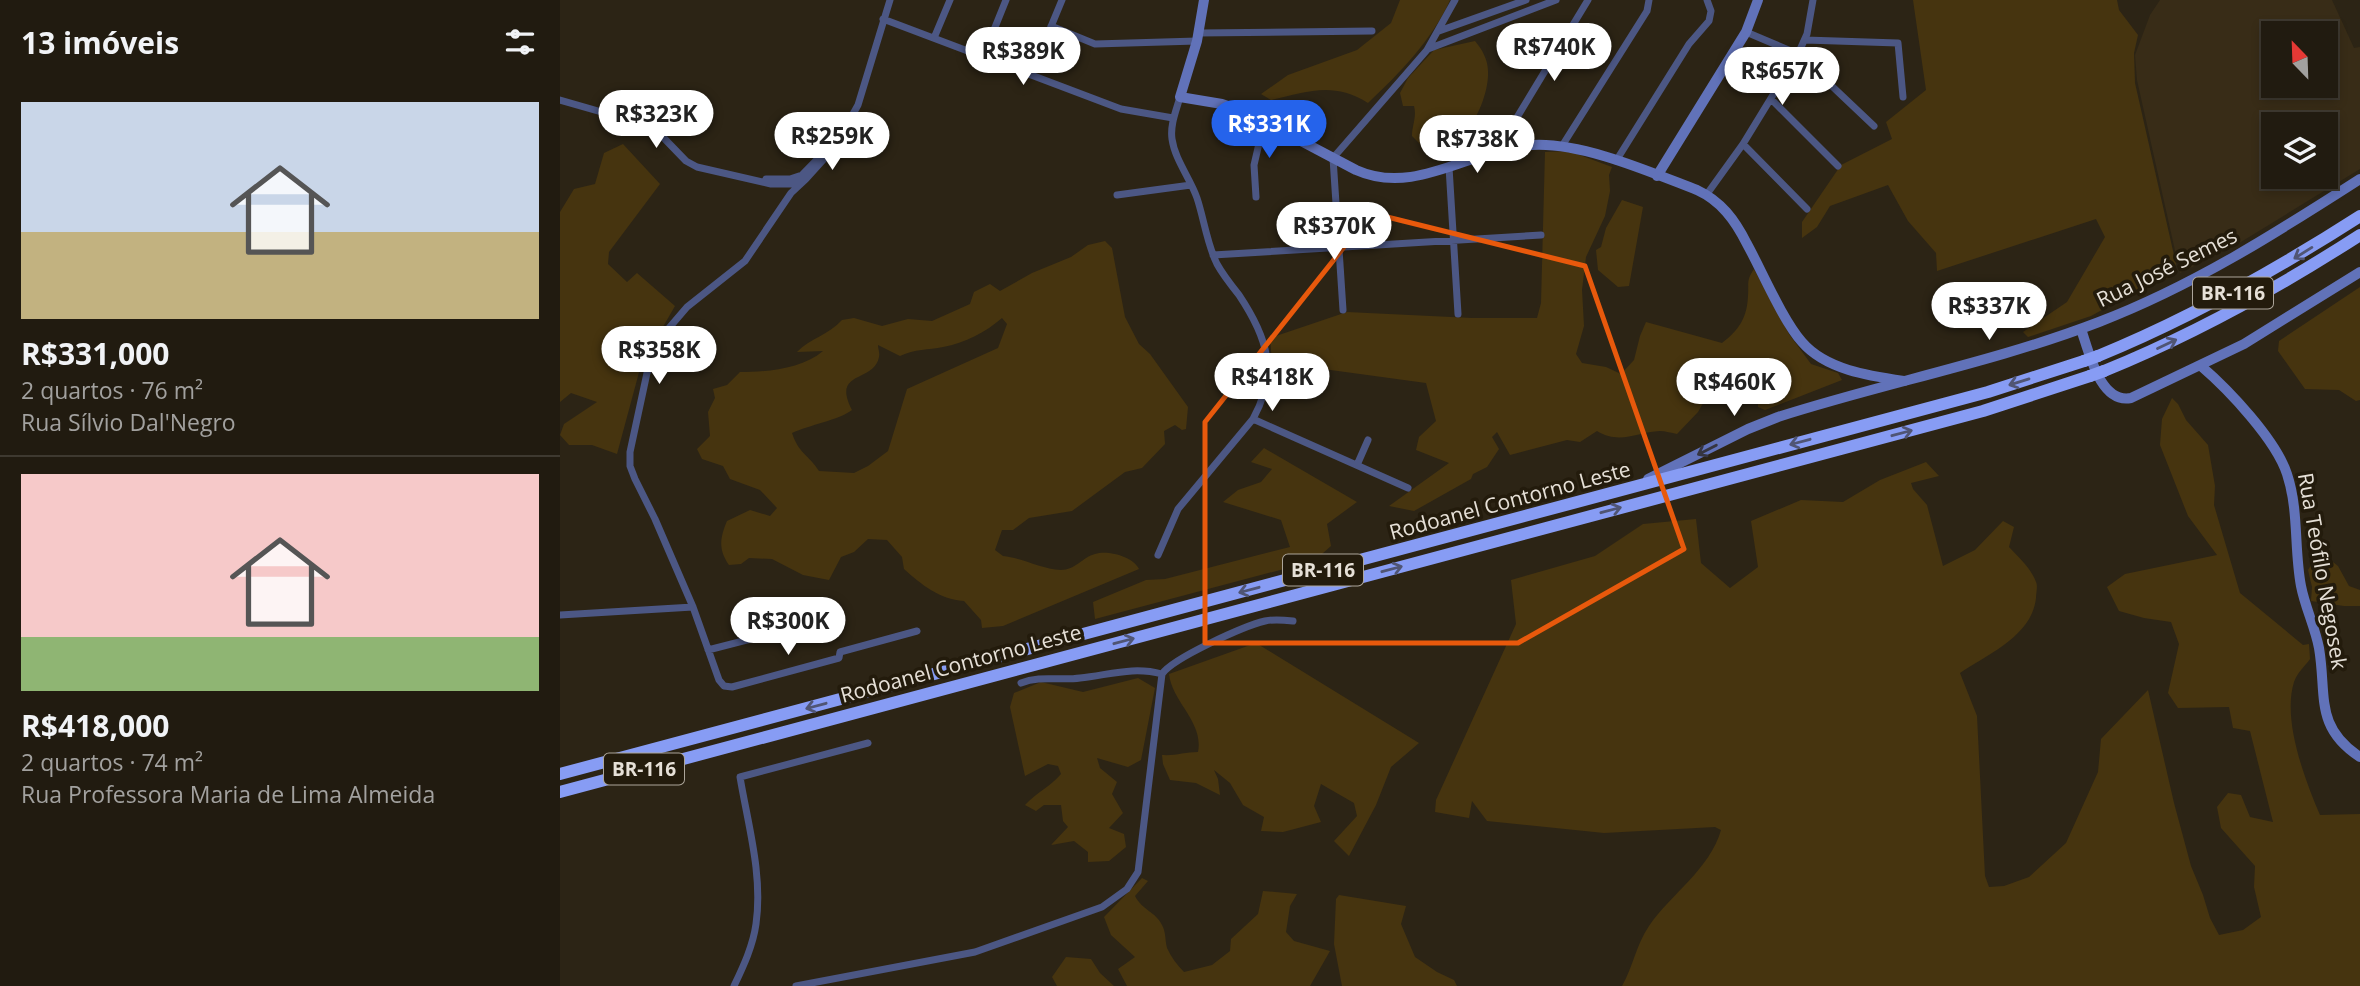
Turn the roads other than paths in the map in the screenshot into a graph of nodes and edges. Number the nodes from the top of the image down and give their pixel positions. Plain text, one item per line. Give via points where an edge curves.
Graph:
1 (890, 0) edge
2 (950, 0) edge
3 (1006, 0) edge
4 (1062, 0) edge
5 (1204, 0) edge
6 (1455, 0) edge
7 (1526, 0) edge
8 (1556, 0) edge
9 (1588, 0) edge
10 (1649, 0) edge
11 (1707, 0) edge
12 (1758, 0) edge
13 (1813, 0) edge
14 (883, 19) junction
15 (1051, 26) junction
16 (1439, 31) junction
17 (1372, 32) dead end
18 (1746, 33) junction
19 (1198, 37) junction
20 (934, 38) junction
21 (1805, 40) junction
22 (1427, 50) junction
23 (1798, 54) junction
24 (983, 57) junction
25 (1031, 75) junction
26 (1180, 97) junction
27 (1903, 97) dead end
28 (1771, 99) junction
29 (560, 100) edge
30 (1173, 118) junction
31 (1264, 122) junction
32 (1874, 126) dead end
33 (1743, 144) junction
34 (1562, 146) junction
35 (1496, 152) junction
36 (1333, 158) junction
37 (1616, 162) junction
38 (1838, 166) dead end
39 (1449, 167) junction
40 (1657, 176) junction
41 (755, 179) junction
42 (802, 179) junction
43 (2360, 179) edge
44 (771, 184) junction
45 (1191, 185) junction
46 (1706, 194) junction
47 (1117, 195) dead end
48 (1256, 197) dead end
49 (786, 201) junction
50 (1807, 209) dead end
51 (2360, 216) edge
52 (1541, 235) dead end
53 (2360, 235) edge
54 (1453, 240) junction
55 (1339, 247) junction
56 (1213, 255) junction
57 (2360, 272) edge
58 (1343, 310) dead end
59 (1458, 314) dead end
60 (2081, 329) junction
61 (2201, 366) junction
62 (1856, 372) junction
63 (1905, 381) junction
64 (1863, 393) junction
65 (1253, 419) junction
66 (1368, 440) dead end
67 (1357, 466) junction
68 (1408, 488) dead end
69 (1624, 490) junction
70 (1158, 555) dead end
71 (693, 607) junction
72 (560, 615) edge
73 (1293, 621) dead end
74 (814, 623) dead end
75 (917, 631) dead end
76 (708, 650) junction
77 (1162, 674) junction
78 (1021, 683) dead end
79 (868, 743) dead end
80 (2360, 757) edge
81 (560, 774) edge
82 (560, 792) edge
83 (734, 986) edge
84 (796, 986) edge

1 - 14 street
2 - 20 street
3 - 24 street
4 - 15 street
5 - 19 street
6 - 16 street
7 - 16 street
8 - 22 street
9 - 35 street
10 - 34 street via 1647,11
11 - 37 street via 1709,21 1689,44
12 - 18 street
13 - 21 street
14 - 20 street
14 - 42 street via 862,96 842,134
15 - 19 street via 1095,44
15 - 25 street
16 - 22 street
17 - 19 street
18 - 23 street
18 - 40 street
19 - 26 street
20 - 24 street
21 - 23 street
21 - 27 street via 1898,43
22 - 36 street
23 - 28 street
23 - 32 street
24 - 25 street
25 - 30 street via 1128,111
26 - 30 street
26 - 31 street via 1222,104
28 - 33 street
28 - 38 street
29 - 41 street via 647,125 690,165
30 - 45 street via 1173,144
31 - 36 street
31 - 48 street via 1254,165
33 - 46 street
33 - 50 street
34 - 35 street via 1532,145
34 - 37 street
35 - 39 street
36 - 39 street via 1364,174 1392,179
36 - 55 street
37 - 40 street
39 - 54 street
40 - 46 street
41 - 42 street
41 - 44 street
42 - 44 street
42 - 49 street
43 - 60 street, Rua José Semes via 2229,262
44 - 49 street via 782,190
45 - 47 street
45 - 56 street
46 - 62 street via 1737,224 1802,342 1821,357
49 - 71 street via 745,261 699,296 669,327 647,373 630,466
51 -> 69 highway, Rodoanel Contorno Leste / BR-116, bridge via 2228,296 2098,356 1988,392
52 - 54 street
82 -> 53 highway, Rodoanel Contorno Leste / BR-116, bridge via 1969,415 2104,371 2171,342 2300,274
54 - 55 street
54 - 59 street
55 - 56 street
55 - 58 street
56 - 65 street via 1256,323 1266,350 1268,376
57 - 61 street via 2276,326
60 - 61 street via 2101,382 2108,393 2119,398 2137,396
60 - 63 street, Rua José Semes
61 - 80 street, Rua Teófilo Negosek via 2238,403 2287,472 2301,586 2318,640 2327,719 2341,743
62 - 63 street
62 - 64 street
63 - 64 street, Rua José Semes
64 -> 69 street, Rua José Semes via 1762,422
65 - 67 street
65 - 70 street via 1178,509
66 - 67 street
67 - 68 street
69 -> 81 highway, Rodoanel Contorno Leste / BR-116
71 - 72 street
71 - 76 street
73 - 77 street via 1269,620 1249,627 1178,659
74 - 76 street
75 - 76 street via 732,687 722,684
77 - 78 street via 1139,670
77 - 84 street via 1138,872 1127,889 1085,915 964,955
79 - 83 street via 740,777 756,869 757,908 754,937

